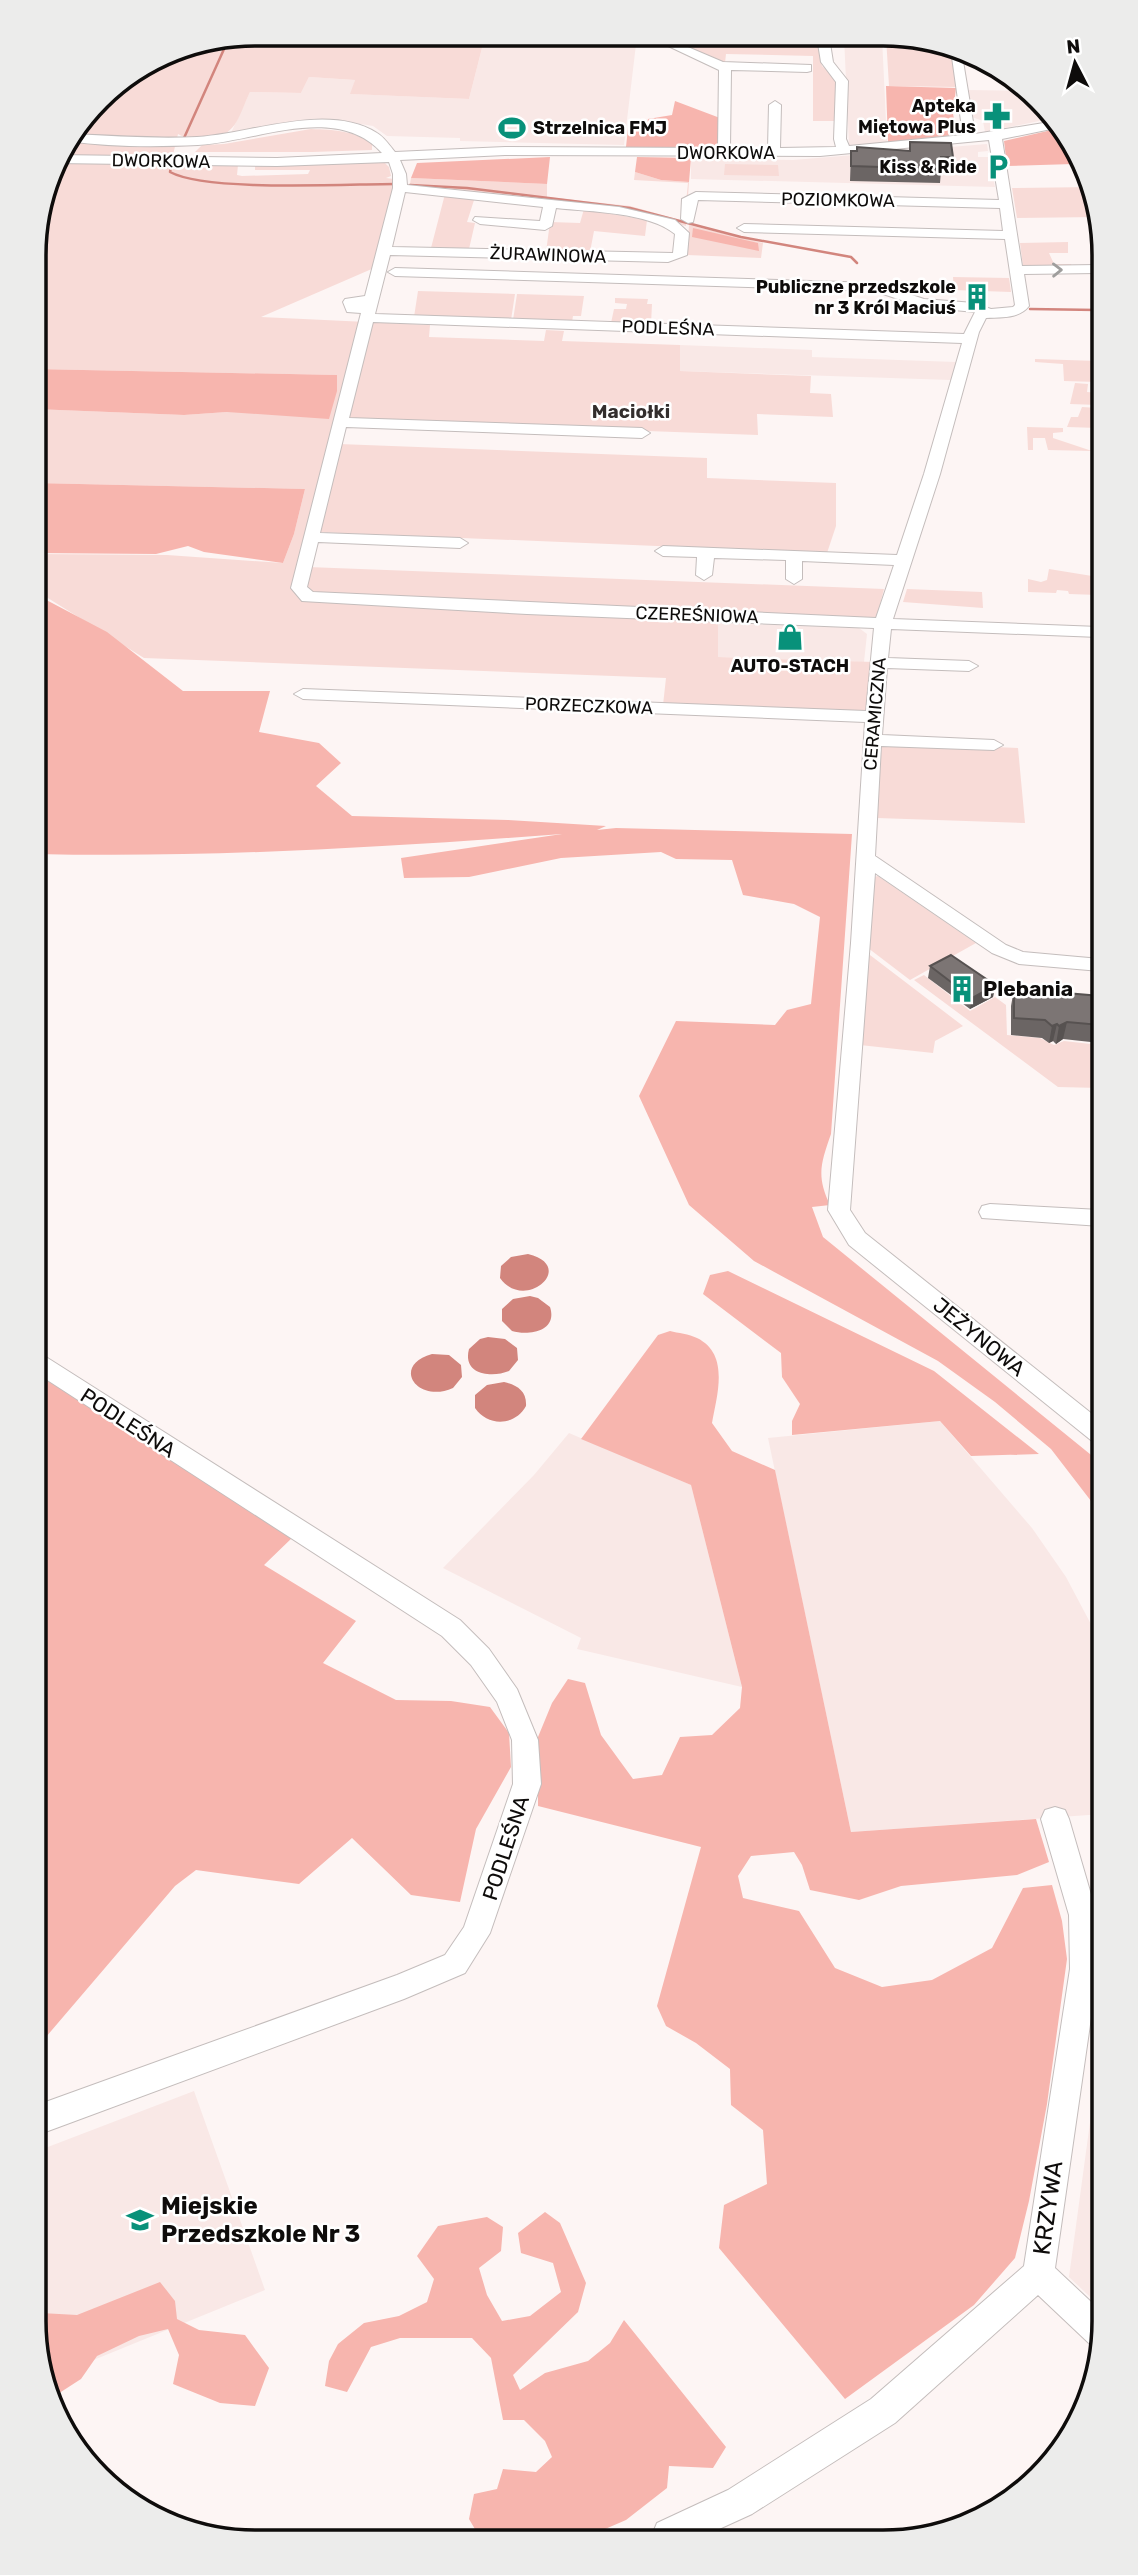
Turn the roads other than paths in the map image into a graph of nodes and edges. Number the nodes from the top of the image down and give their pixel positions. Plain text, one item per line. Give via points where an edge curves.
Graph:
1 (675, 46) edge
2 (823, 46) edge
3 (957, 60) edge
4 (720, 66) junction
5 (807, 68) dead end
6 (724, 79) junction
7 (806, 81) dead end
8 (775, 105) dead end
9 (1048, 126) edge
10 (995, 136) junction
11 (82, 138) edge
12 (970, 139) junction
13 (844, 150) junction
14 (723, 153) junction
15 (774, 153) junction
16 (392, 157) junction
17 (69, 159) edge
18 (400, 188) junction
19 (551, 203) junction
20 (1007, 204) junction
21 (480, 220) dead end
22 (682, 223) junction
23 (744, 228) dead end
24 (543, 230) dead end
25 (1012, 235) junction
26 (385, 251) junction
27 (538, 255) junction
28 (1092, 269) edge
29 (1017, 270) junction
30 (395, 272) dead end
31 (368, 312) junction
32 (986, 312) junction
33 (806, 336) dead end
34 (970, 339) junction
35 (340, 422) junction
36 (642, 433) dead end
37 (311, 537) junction
38 (460, 542) dead end
39 (663, 551) dead end
40 (706, 552) junction
41 (794, 555) junction
42 (885, 559) junction
43 (904, 560) junction
44 (704, 575) dead end
45 (794, 579) dead end
46 (881, 582) dead end
47 (299, 588) joint
48 (883, 622) junction
49 (1092, 632) edge
50 (879, 663) junction
51 (969, 666) dead end
52 (303, 694) dead end
53 (874, 717) junction
54 (873, 740) junction
55 (993, 744) dead end
56 (867, 859) junction
57 (1092, 964) edge
58 (990, 1212) dead end
59 (1092, 1218) edge
60 (857, 1239) joint
61 (46, 1369) edge
62 (1092, 1427) edge
63 (1055, 1819) dead end
64 (46, 2117) edge
65 (1038, 2274) junction
66 (1092, 2325) edge
67 (680, 2530) edge

1 - 4 street
2 - 13 street via 828,68 842,81 840,139
3 - 12 street
4 - 5 street
4 - 6 street via 725,69
6 - 7 street
6 - 14 street
8 - 15 street
9 - 10 street, DWORKOWA
10 - 12 street, DWORKOWA
10 - 20 street
11 - 16 street, DWORKOWA via 197,142 290,126 332,124 372,134
12 - 13 street, DWORKOWA
13 - 15 street, DWORKOWA
14 - 15 street, DWORKOWA
14 - 16 street, DWORKOWA via 526,151
16 - 17 street, DWORKOWA via 277,162
16 - 18 street via 402,175
18 - 19 street
18 - 26 street
19 - 21 street via 545,226
19 - 22 street
20 - 22 street, POZIOMKOWA via 696,196 690,199
20 - 25 street
22 - 27 street, ŻURAWINOWA via 680,255 668,258 616,252
23 - 25 street
24 - 27 street
25 - 29 street
26 - 27 street, ŻURAWINOWA
26 - 31 street
29 -> 28 street
29 - 32 street via 1021,309
30 - 32 street via 875,287 922,303
31 - 33 street
31 - 34 street, PODLEŚNA
31 - 35 street
32 - 34 street, CERAMICZNA
34 - 43 street, CERAMICZNA
35 - 36 street
35 - 37 street
37 - 38 street
37 - 47 street
39 - 40 street
40 - 41 street
40 - 44 street
41 - 42 street
41 - 45 street
42 - 43 street
42 - 46 street
43 - 48 street, CERAMICZNA
47 - 48 street, CZEREŚNIOWA via 308,597 342,599
48 - 49 street, CZEREŚNIOWA
48 - 50 street, CERAMICZNA
50 - 51 street
50 - 53 street, CERAMICZNA
52 - 53 street, PORZECZKOWA
53 - 54 street, CERAMICZNA
54 - 55 street
54 - 56 street, CERAMICZNA
56 - 57 street via 999,949 1019,958
56 - 60 street, CERAMICZNA via 839,1210
58 - 59 street
60 - 62 street, JEŻYNOWA
61 - 64 street, PODLEŚNA via 451,1628 480,1657 508,1697 525,1740 527,1784 476,1933 455,1964
63 - 65 street, KRZYWA via 1083,1915 1084,1969
65 - 66 street
65 - 67 street, KRZYWA via 883,2411 740,2502

